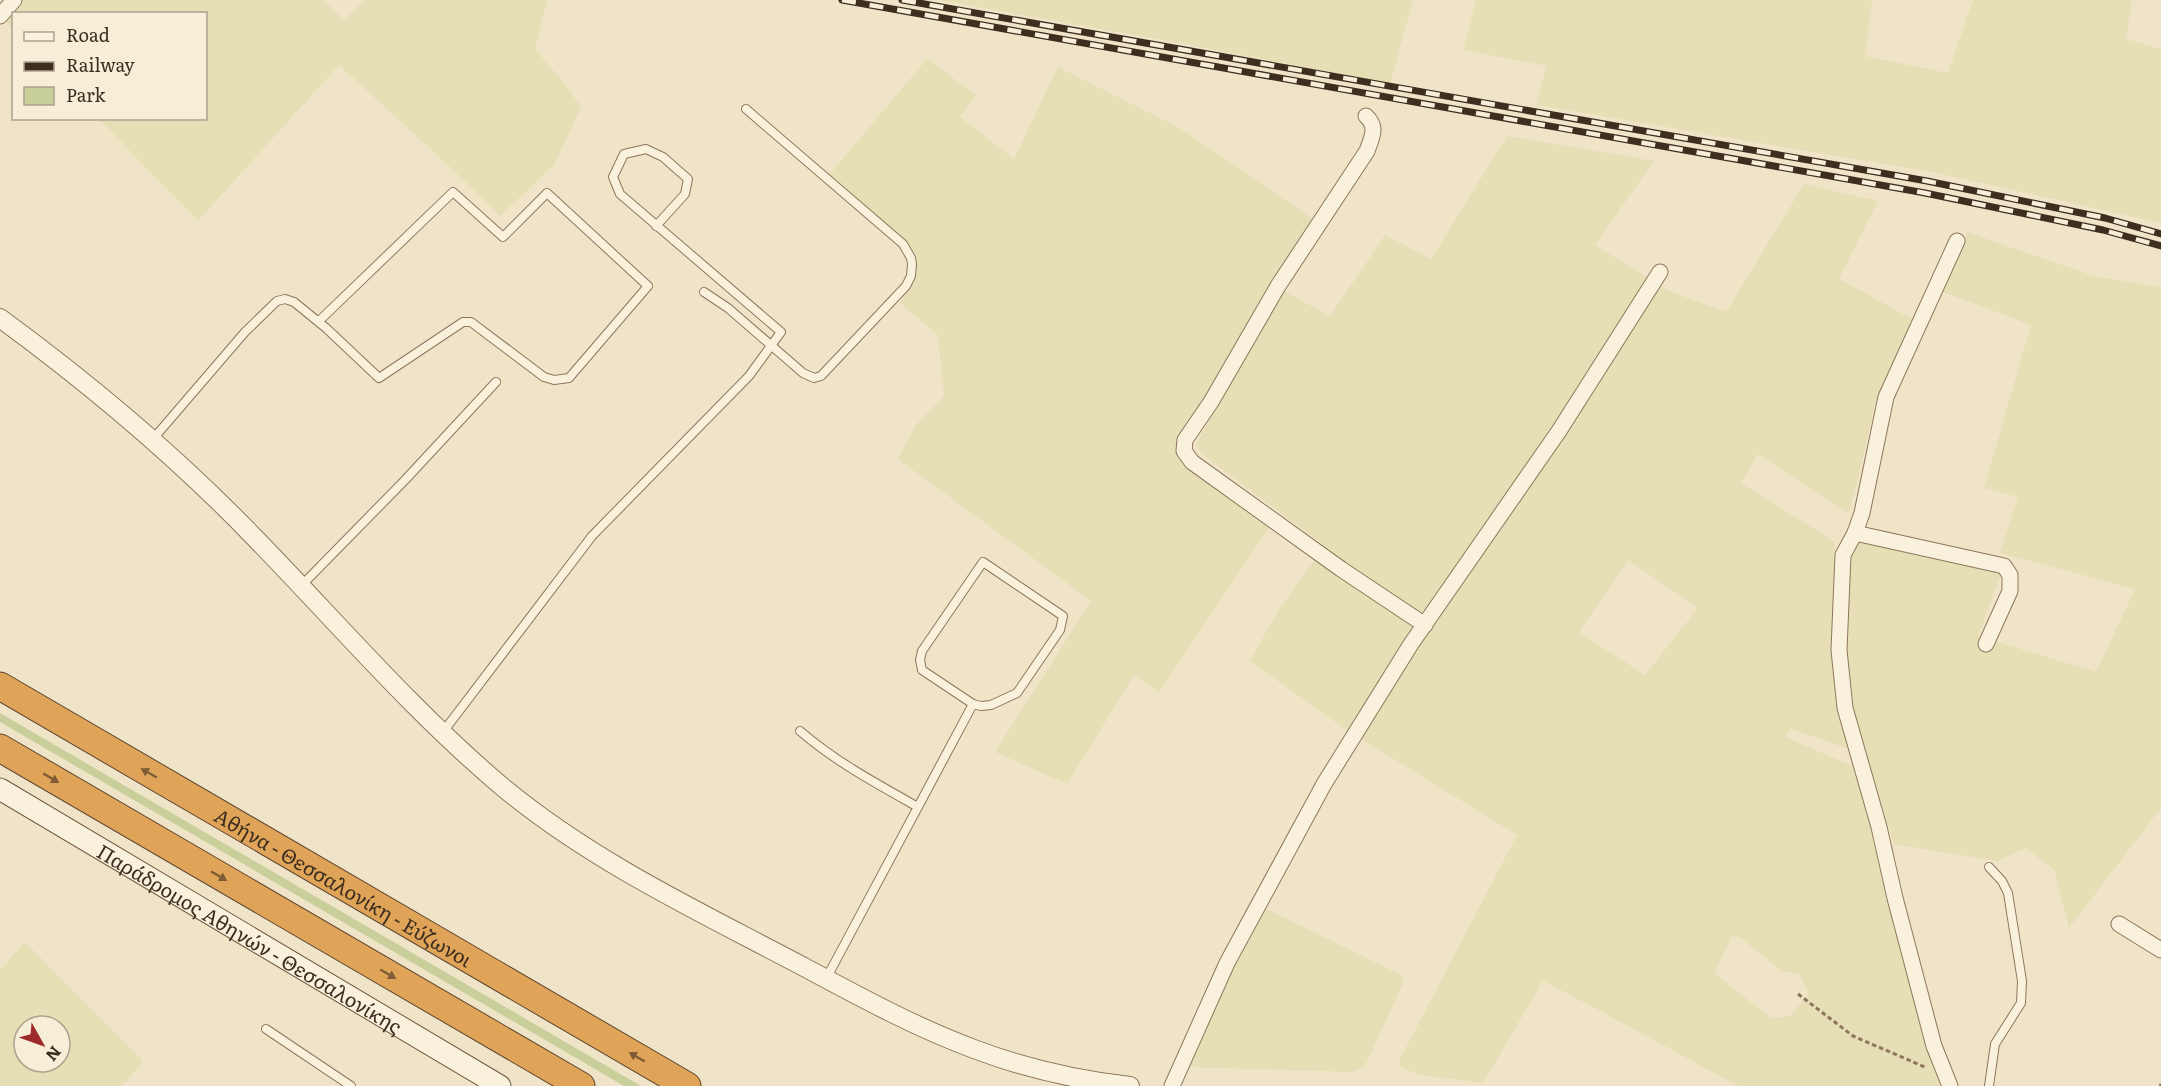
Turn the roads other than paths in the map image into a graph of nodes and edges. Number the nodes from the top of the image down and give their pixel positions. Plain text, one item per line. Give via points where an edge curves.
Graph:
1 (14, 0) edge
2 (0, 16) edge
3 (746, 109) dead end
4 (1366, 116) dead end
5 (656, 226) junction
6 (1957, 241) dead end
7 (1659, 272) dead end
8 (704, 292) dead end
9 (0, 318) edge
10 (319, 321) junction
11 (770, 346) junction
12 (496, 382) dead end
13 (152, 440) junction
14 (1855, 533) junction
15 (301, 586) junction
16 (1425, 625) junction
17 (1986, 644) dead end
18 (0, 686) edge
19 (973, 704) junction
20 (800, 731) dead end
21 (443, 732) junction
22 (0, 748) edge
23 (0, 789) edge
24 (918, 807) junction
25 (1989, 867) dead end
26 (2119, 924) dead end
27 (2161, 950) edge
28 (826, 979) junction
29 (266, 1029) dead end
30 (1947, 1080) edge
31 (351, 1086) edge
32 (500, 1086) edge
33 (581, 1086) edge
34 (687, 1086) edge
35 (1130, 1086) edge
36 (1172, 1086) edge
37 (1989, 1086) edge

1 - 2 street
3 - 11 lane via 903,244 912,264 906,286 821,376 814,378 803,373
4 - 16 street via 1374,125 1367,151 1278,286 1185,440 1184,451 1192,462
5 - 5 lane via 620,194 613,177 624,154 645,149 663,157 688,179 685,194
5 - 11 lane via 781,332
6 - 14 street via 1886,397
7 - 16 street via 1559,431
8 - 11 lane
9 - 13 street via 56,359
10 - 10 lane via 380,378 463,322 471,322 544,377 554,380 569,378 648,286 547,193 503,237 453,192
10 - 13 lane via 294,302 277,301 245,332
11 - 21 lane via 749,376 592,536
12 - 15 lane
13 - 15 street
14 - 17 street via 2004,566 2010,575 2010,591
14 - 30 street via 1843,555 1839,650 1845,708 1934,1046
15 - 21 street
16 - 36 street via 1324,784 1227,963
34 -> 18 highway, Αθήνα - Θεσσαλονίκη - Εύζωνοι
19 - 19 lane via 991,705 1017,693 1060,630 1063,616 982,562 922,651 920,660 922,670
19 - 24 lane
20 - 24 lane via 852,770
21 - 28 street via 504,788 615,866
22 -> 33 highway
23 - 32 main road, Παράδρομος Αθηνών - Θεσσαλονίκης
24 - 28 lane
25 - 37 lane via 2008,893 2022,1003 1995,1044
26 - 27 street
28 - 35 street via 974,1049 1041,1071
29 - 31 lane

